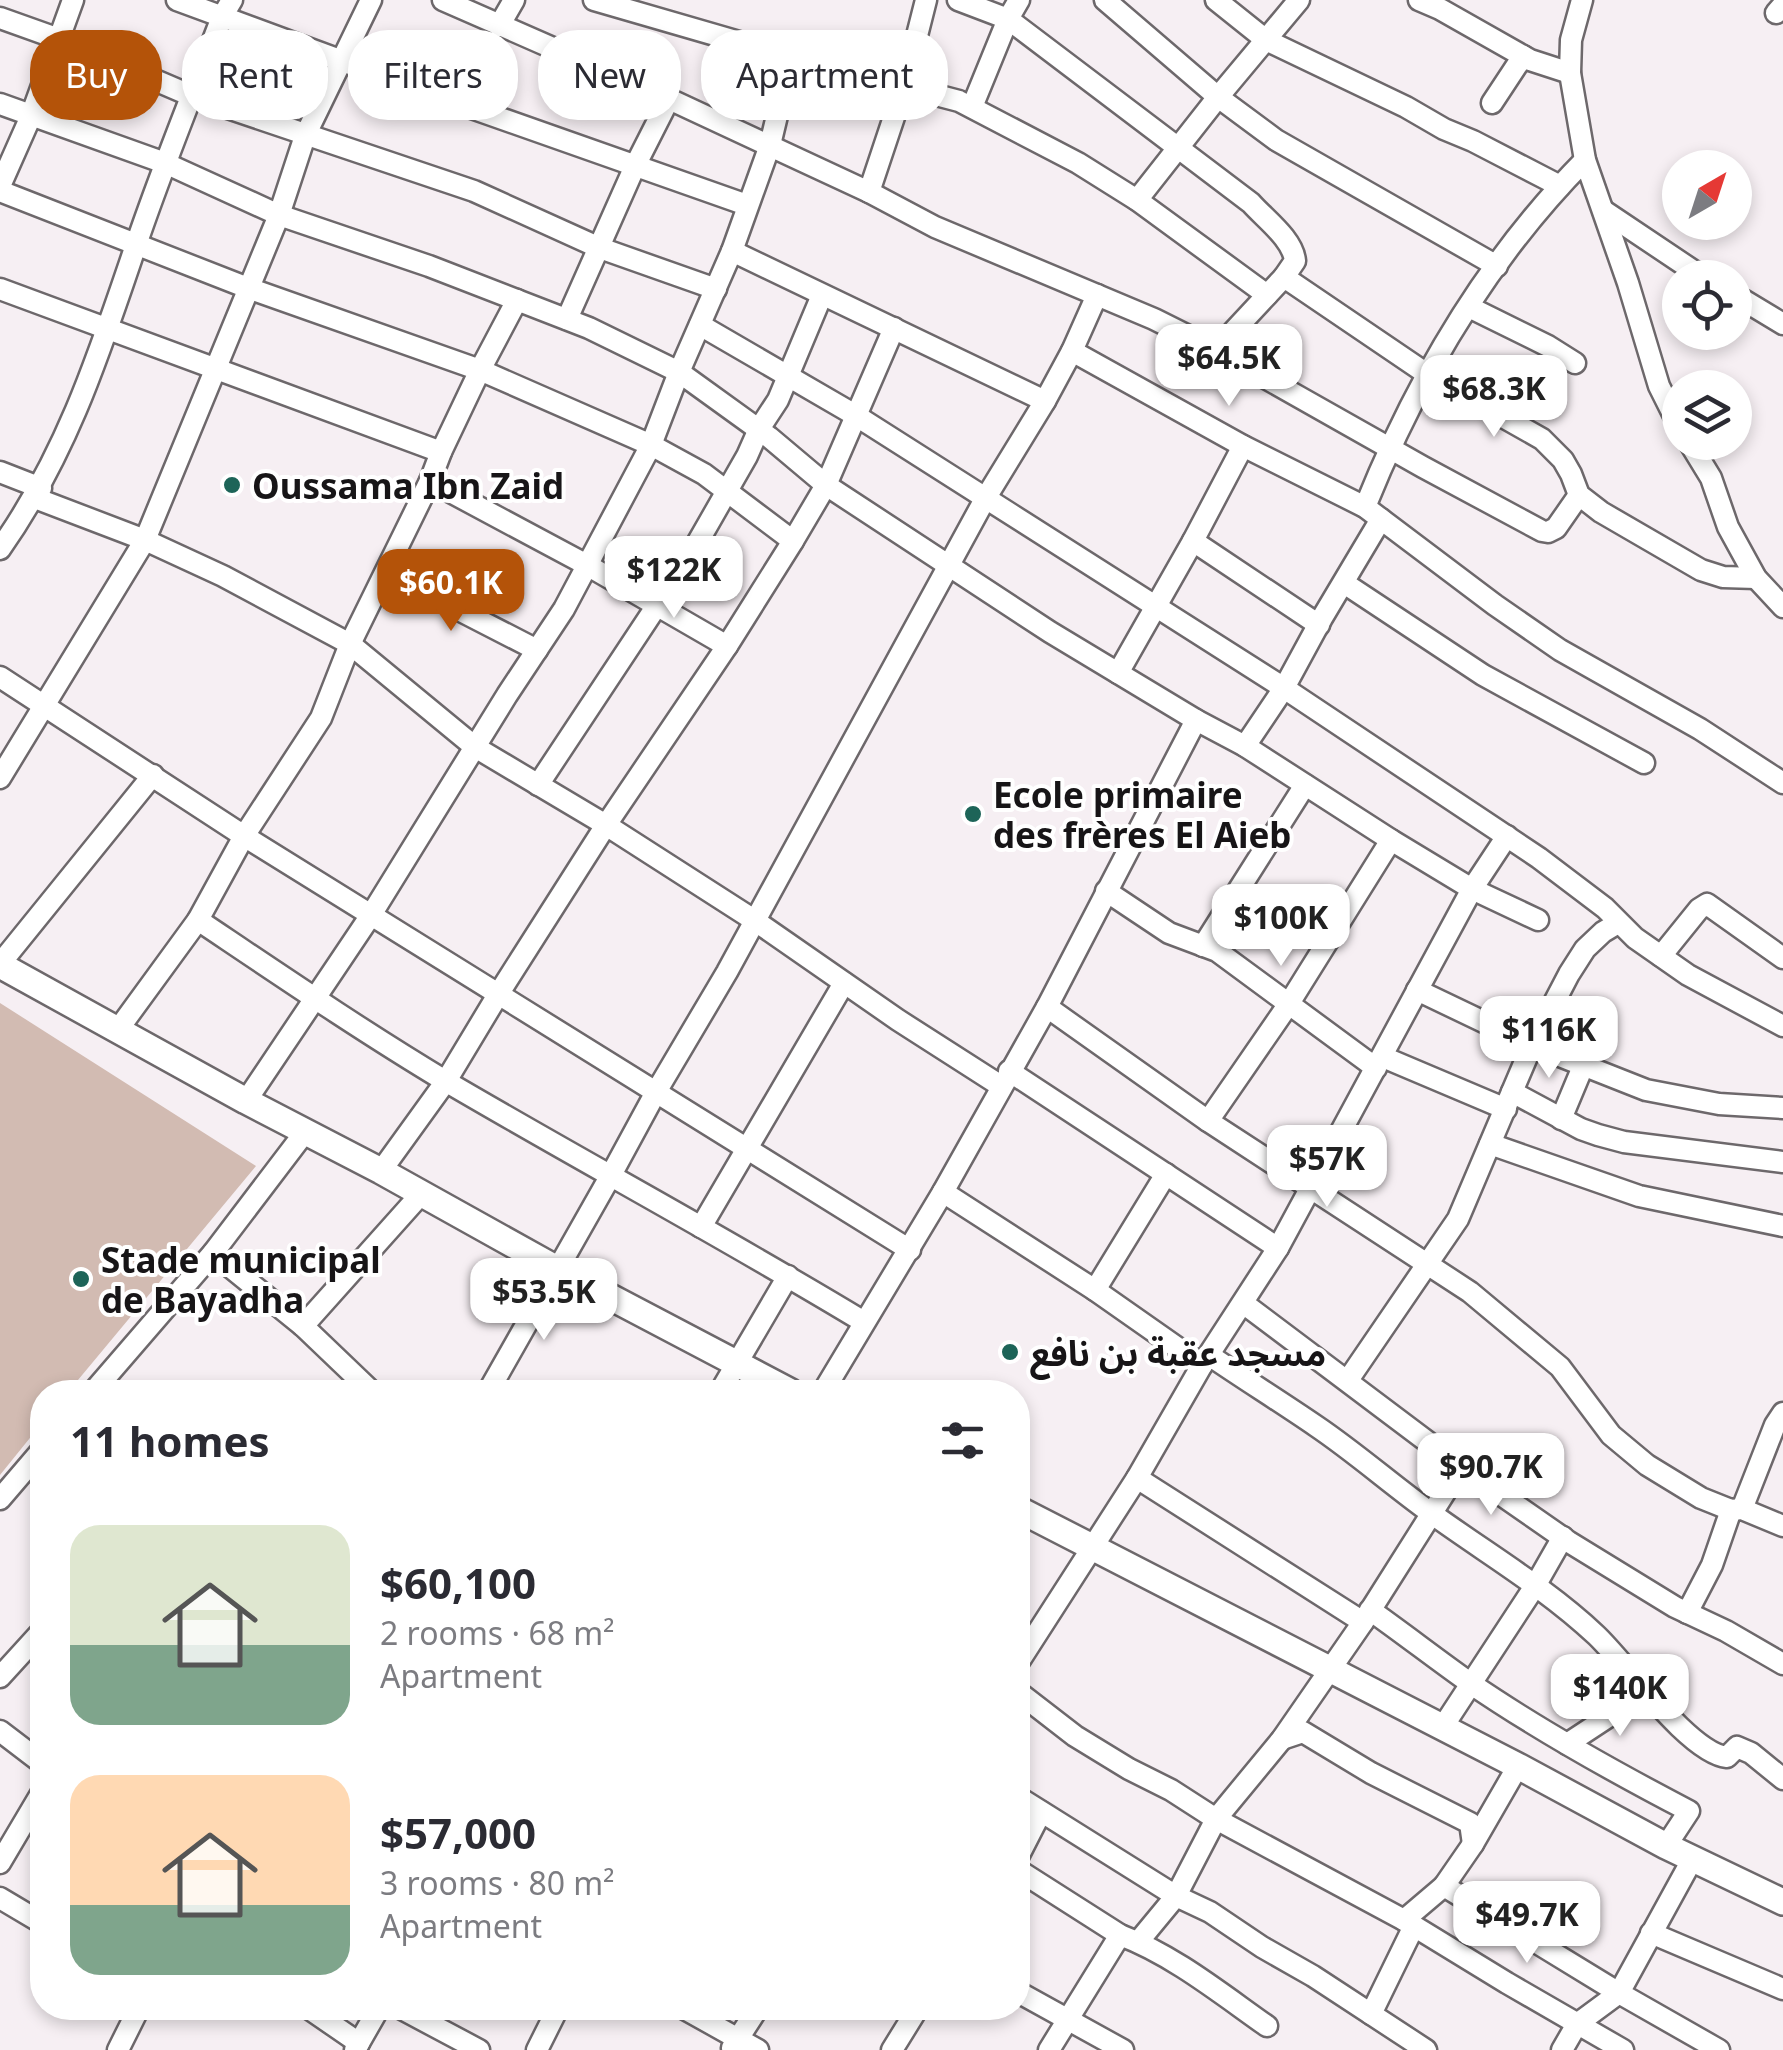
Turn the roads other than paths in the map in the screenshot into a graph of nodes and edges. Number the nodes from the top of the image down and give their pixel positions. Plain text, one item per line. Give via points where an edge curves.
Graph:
1 (73, 0) edge
2 (177, 0) edge
3 (371, 0) edge
4 (443, 0) edge
5 (514, 0) edge
6 (594, 0) edge
7 (926, 0) edge
8 (958, 0) edge
9 (1019, 0) edge
10 (1104, 0) edge
11 (1216, 0) edge
12 (1300, 0) edge
13 (1419, 0) edge
14 (1582, 0) edge
15 (226, 9) edge
16 (0, 18) edge
17 (1008, 19) junction
18 (499, 26) junction
19 (34, 30) edge
20 (63, 30) edge
21 (918, 30) edge
22 (701, 31) edge
23 (1266, 40) junction
24 (538, 43) edge
25 (1523, 56) junction
26 (340, 60) junction
27 (1570, 73) junction
28 (1218, 96) junction
29 (948, 98) edge
30 (1492, 103) dead end
31 (0, 104) edge
32 (681, 105) edge
33 (972, 107) junction
34 (30, 116) joint
35 (41, 120) edge
36 (182, 120) edge
37 (260, 120) edge
38 (658, 120) edge
39 (776, 120) edge
40 (893, 120) edge
41 (305, 136) junction
42 (770, 146) junction
43 (1178, 146) junction
44 (1585, 160) junction
45 (165, 163) junction
46 (635, 166) junction
47 (1560, 186) junction
48 (0, 188) edge
49 (869, 192) junction
50 (1137, 200) junction
51 (747, 205) junction
52 (1604, 211) junction
53 (279, 215) junction
54 (136, 245) junction
55 (600, 248) junction
56 (732, 252) junction
57 (1677, 260) edge
58 (1496, 266) junction
59 (1284, 277) junction
60 (0, 288) edge
61 (248, 288) junction
62 (716, 289) junction
63 (822, 294) junction
64 (1096, 295) junction
65 (1267, 296) junction
66 (517, 300) junction
67 (1752, 305) edge
68 (1469, 307) junction
69 (567, 319) junction
70 (1783, 324) edge
71 (700, 325) junction
72 (109, 327) junction
73 (894, 328) junction
74 (1216, 350) junction
75 (1072, 351) junction
76 (1575, 363) dead end
77 (214, 367) junction
78 (480, 370) junction
79 (679, 372) junction
80 (1426, 374) junction
81 (789, 376) junction
82 (1662, 392) edge
83 (1045, 401) junction
84 (855, 415) junction
85 (759, 429) junction
86 (651, 445) junction
87 (1243, 446) junction
88 (1389, 447) junction
89 (441, 452) junction
90 (1700, 460) edge
91 (0, 472) edge
92 (430, 481) junction
93 (826, 485) junction
94 (727, 489) junction
95 (38, 493) junction
96 (1579, 496) junction
97 (986, 499) junction
98 (1373, 513) junction
99 (145, 540) junction
100 (792, 541) junction
101 (1193, 541) junction
102 (0, 549) edge
103 (588, 565) junction
104 (950, 565) junction
105 (387, 573) junction
106 (1756, 578) junction
107 (1344, 584) junction
108 (654, 606) junction
109 (1157, 606) junction
110 (1783, 607) edge
111 (1319, 625) junction
112 (350, 644) junction
113 (727, 646) junction
114 (537, 650) junction
115 (1118, 673) junction
116 (0, 677) edge
117 (1284, 688) junction
118 (45, 705) junction
119 (1196, 720) junction
120 (1245, 746) junction
121 (475, 747) junction
122 (1644, 762) dead end
123 (153, 775) junction
124 (0, 778) edge
125 (1783, 783) edge
126 (538, 785) junction
127 (1305, 785) junction
128 (606, 825) junction
129 (244, 836) junction
130 (1507, 836) junction
131 (1391, 840) junction
132 (1472, 889) junction
133 (1106, 892) junction
134 (371, 915) junction
135 (198, 920) junction
136 (754, 920) junction
137 (1538, 920) dead end
138 (1618, 922) junction
139 (1203, 946) junction
140 (1662, 956) junction
141 (1783, 958) edge
142 (0, 964) edge
143 (844, 983) junction
144 (1418, 990) junction
145 (499, 993) junction
146 (314, 998) junction
147 (1288, 1005) junction
148 (1046, 1006) junction
149 (1783, 1026) edge
150 (117, 1032) junction
151 (1532, 1045) junction
152 (1379, 1062) junction
153 (1584, 1064) junction
154 (1005, 1078) junction
155 (446, 1081) junction
156 (656, 1092) junction
157 (246, 1101) junction
158 (1509, 1101) junction
159 (1783, 1108) edge
160 (1560, 1118) junction
161 (1208, 1121) junction
162 (305, 1132) junction
163 (1490, 1144) junction
164 (746, 1149) junction
165 (1783, 1162) edge
166 (381, 1171) junction
167 (1166, 1174) junction
168 (612, 1175) junction
169 (1310, 1188) junction
170 (943, 1192) junction
171 (421, 1194) junction
172 (1783, 1226) edge
173 (701, 1227) junction
174 (1278, 1248) junction
175 (910, 1250) junction
176 (213, 1253) junction
177 (1429, 1265) junction
178 (557, 1268) junction
179 (788, 1276) junction
180 (1095, 1290) junction
181 (1244, 1304) junction
182 (864, 1322) junction
183 (303, 1326) junction
184 (1205, 1360) junction
185 (736, 1365) junction
186 (104, 1380) edge
187 (359, 1380) edge
188 (495, 1380) edge
189 (727, 1380) edge
190 (767, 1380) edge
191 (831, 1380) edge
192 (1348, 1380) junction
193 (1783, 1413) edge
194 (30, 1464) edge
195 (1461, 1467) junction
196 (25, 1470) junction
197 (30, 1474) edge
198 (1136, 1478) junction
199 (0, 1499) edge
200 (1736, 1509) junction
201 (1430, 1512) junction
202 (1030, 1515) edge
203 (1783, 1526) edge
204 (1563, 1537) junction
205 (1092, 1547) junction
206 (1535, 1586) junction
207 (1686, 1613) junction
208 (1367, 1616) junction
209 (1030, 1643) edge
210 (30, 1644) edge
211 (1783, 1664) edge
212 (1329, 1670) junction
213 (0, 1677) edge
214 (1472, 1684) junction
215 (1646, 1692) junction
216 (1030, 1701) edge
217 (1442, 1728) junction
218 (0, 1731) edge
219 (1282, 1739) junction
220 (1567, 1744) junction
221 (30, 1754) edge
222 (1518, 1766) junction
223 (1783, 1779) edge
224 (1030, 1805) edge
225 (30, 1812) edge
226 (1041, 1812) junction
227 (1216, 1818) junction
228 (1030, 1834) edge
229 (1472, 1844) junction
230 (1666, 1846) junction
231 (1693, 1858) junction
232 (0, 1863) edge
233 (1030, 1877) edge
234 (1444, 1886) junction
235 (1176, 1896) junction
236 (0, 1898) edge
237 (1783, 1902) edge
238 (30, 1916) edge
239 (1409, 1923) junction
240 (1651, 1933) junction
241 (1129, 1938) junction
242 (1783, 1989) edge
243 (1619, 1993) junction
244 (1030, 1999) edge
245 (1371, 2014) junction
246 (1066, 2019) junction
247 (133, 2020) edge
248 (323, 2020) edge
249 (372, 2020) edge
250 (423, 2020) edge
251 (552, 2020) edge
252 (700, 2020) edge
253 (750, 2020) edge
254 (911, 2020) edge
255 (1576, 2024) junction
256 (1266, 2026) dead end
257 (734, 2045) edge
258 (357, 2047) edge
259 (118, 2050) edge
260 (479, 2050) edge
261 (537, 2050) edge
262 (758, 2050) edge
263 (892, 2050) edge
264 (1048, 2050) edge
265 (1123, 2050) edge
266 (1426, 2050) edge
267 (1562, 2050) edge
268 (1623, 2050) edge
269 (1720, 2050) edge

1 - 20 street
2 - 15 street
3 - 26 street
4 - 18 street
5 - 18 street
6 - 22 street
7 - 21 street
8 - 17 street
9 - 17 street
10 - 28 street
11 - 23 street
12 - 23 street
13 - 25 street
14 - 27 street via 1570,40
15 - 26 street
16 - 19 street
17 - 33 street
17 - 43 street
18 - 24 street
23 - 28 street
23 - 47 street
25 - 27 street
25 - 30 street
26 - 41 street
26 - 46 street
27 - 44 street
28 - 43 street
28 - 58 street via 1276,140
29 - 33 street
31 - 34 street
32 - 42 street
33 - 50 street
34 - 48 street
35 - 45 street
36 - 45 street
37 - 41 street
38 - 46 street
39 - 42 street
40 - 49 street
41 - 53 street
41 - 55 street via 474,192
42 - 49 street
42 - 51 street
43 - 50 street
43 - 59 street via 1277,230 1296,257
44 - 47 street
44 - 52 street
45 - 53 street
45 - 54 street
46 - 51 street
46 - 55 street
47 - 58 street
48 - 54 street
49 - 64 street via 934,227
50 - 65 street
51 - 56 street
52 - 57 street
52 - 82 street
53 - 61 street
53 - 66 street
54 - 61 street
54 - 72 street
55 - 62 street
55 - 69 street
56 - 62 street
56 - 63 street
58 - 68 street
59 - 65 street
59 - 80 street
60 - 72 street
61 - 77 street
61 - 78 street
62 - 71 street
63 - 73 street
63 - 81 street
64 - 74 street
64 - 75 street
65 - 74 street
66 - 69 street
66 - 78 street
67 - 70 street
68 - 76 street
68 - 80 street
69 - 79 street
71 - 79 street
71 - 81 street
72 - 77 street
72 - 95 street
73 - 83 street
73 - 84 street
74 - 88 street
75 - 83 street
75 - 87 street
77 - 89 street
77 - 99 street
78 - 86 street
78 - 89 street
79 - 85 street
79 - 86 street
80 - 88 street
80 - 96 street via 1542,438 1563,460
81 - 84 street
81 - 85 street
83 - 97 street
84 - 93 street
84 - 97 street
85 - 93 street
85 - 94 street
86 - 94 street
86 - 103 street
87 - 98 street
87 - 101 street
88 - 96 street via 1542,531 1556,528
88 - 98 street
89 - 92 street
90 - 106 street
91 - 95 street
92 - 103 street
92 - 105 street
93 - 100 street
93 - 104 street
94 - 100 street
94 - 108 street
95 - 99 street
95 - 102 street
96 - 106 street via 1701,570
97 - 104 street
97 - 109 street
98 - 107 street
98 - 125 street via 1560,650
99 - 112 street
99 - 118 street
100 - 113 street
101 - 109 street
101 - 111 street
103 - 108 street
103 - 114 street
104 - 115 street
104 - 136 street
105 - 112 street
105 - 114 street
106 - 110 street
107 - 111 street
107 - 122 street via 1483,676
108 - 113 street
108 - 126 street
109 - 115 street
109 - 117 street
111 - 117 street
112 - 121 street
112 - 129 street via 321,718
113 - 128 street
114 - 121 street
115 - 119 street
116 - 118 street
117 - 120 street
117 - 130 street
118 - 123 street
118 - 124 street
119 - 120 street
119 - 133 street
120 - 127 street
121 - 126 street
121 - 134 street
123 - 129 street
123 - 142 street
126 - 128 street
127 - 131 street
127 - 139 street
128 - 136 street
128 - 145 street
129 - 134 street
129 - 135 street
130 - 132 street
130 - 138 street
131 - 132 street
131 - 147 street
132 - 137 street
132 - 144 street
133 - 139 street
133 - 148 street
134 - 145 street
134 - 146 street
135 - 146 street
135 - 150 street
136 - 143 street
136 - 156 street
138 - 140 street
138 - 151 street via 1584,950
139 - 147 street
140 - 141 street via 1706,904
140 - 149 street
142 - 150 main road
143 - 154 street via 952,1056
143 - 164 street
144 - 151 street
144 - 152 street
145 - 155 street
145 - 156 street
146 - 155 street
146 - 157 street
147 - 152 street
147 - 161 street
148 - 154 street
148 - 161 street
150 - 157 main road
151 - 153 street
151 - 158 street
152 - 158 street
152 - 169 street
153 - 159 street via 1679,1098
153 - 160 street
154 - 167 street
154 - 170 street
155 - 166 street
155 - 168 street
156 - 164 street
156 - 168 street
157 - 162 main road
158 - 160 street
158 - 163 street
160 - 165 street via 1624,1142
161 - 169 street
162 - 166 main road
162 - 176 street
163 - 172 street via 1639,1196
163 - 177 street via 1458,1219
164 - 173 street
164 - 175 street
166 - 171 main road
167 - 174 street
167 - 180 street
168 - 173 street
168 - 178 street
169 - 174 street
169 - 177 street
170 - 175 street
170 - 180 street
171 - 178 main road
171 - 183 street
173 - 179 street
174 - 181 street
175 - 182 street
176 - 183 street
176 - 186 street
177 - 192 street
177 - 200 street via 1560,1366 1611,1434 1648,1465 1702,1498
178 - 185 main road
178 - 188 street
179 - 182 street
179 - 185 street
180 - 184 street
181 - 184 street
181 - 192 street
182 - 191 street
183 - 187 street
184 - 198 street
184 - 201 street via 1315,1425
185 - 189 street
185 - 190 main road
192 - 195 street
193 - 200 street
194 - 196 street
195 - 201 street
195 - 204 street
196 - 197 street
196 - 199 street
198 - 205 street
198 - 208 street
200 - 203 street
200 - 207 street
201 - 206 street
201 - 208 street
202 - 205 main road
204 - 206 street
204 - 207 street
205 - 209 street
205 - 212 main road
206 - 214 street
206 - 215 street via 1594,1633
207 - 211 street
208 - 212 street
208 - 214 street
210 - 213 street
212 - 217 main road
212 - 219 street
214 - 217 street
214 - 220 street
215 - 220 street
215 - 223 street via 1718,1756 1737,1747
216 - 227 street via 1075,1736
217 - 222 main road
218 - 221 street
219 - 227 street
219 - 229 street via 1303,1732 1470,1823
220 - 230 street via 1690,1811
222 - 229 street
222 - 230 main road
224 - 226 street
225 - 232 street
226 - 228 street
226 - 235 street
227 - 235 street
227 - 239 street
229 - 234 street
230 - 231 main road
231 - 237 main road
231 - 240 street
233 - 241 street
234 - 239 street
234 - 243 street
235 - 241 street
235 - 245 street
236 - 238 street
239 - 245 street
239 - 255 street
240 - 242 street
240 - 243 street
241 - 246 street
241 - 256 street
243 - 255 street
243 - 269 street
244 - 246 street
245 - 266 street
246 - 264 street
246 - 265 street
247 - 259 street
248 - 258 street
249 - 258 street
250 - 260 street
251 - 261 street
252 - 257 street
253 - 257 street
254 - 263 street
255 - 267 street
255 - 268 street
257 - 262 street

